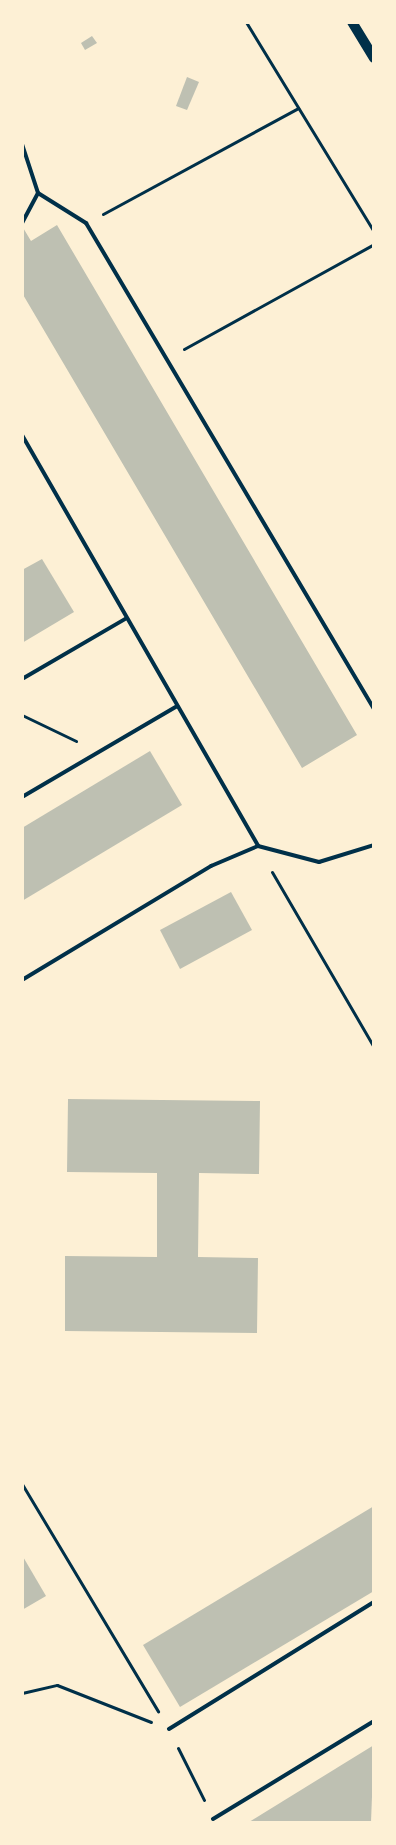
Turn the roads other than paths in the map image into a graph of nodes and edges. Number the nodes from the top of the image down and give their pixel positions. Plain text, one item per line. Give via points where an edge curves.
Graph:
1 (352, 22) edge
2 (374, 58) edge
3 (22, 144) edge
4 (38, 193) junction
5 (22, 223) edge
6 (22, 435) edge
7 (127, 618) junction
8 (22, 679) edge
9 (177, 706) junction
10 (374, 709) edge
11 (22, 797) edge
12 (374, 845) edge
13 (258, 846) junction
14 (22, 980) edge
15 (374, 1602) edge
16 (374, 1721) edge
17 (168, 1729) road end
18 (213, 1819) road end

1 - 2 main road
3 - 4 lane
4 - 5 lane
4 - 10 lane via 86,223
6 - 7 lane
7 - 8 lane
7 - 9 lane
9 - 11 lane
9 - 13 lane
12 - 13 lane via 319,862
13 - 14 lane via 211,866
15 - 17 lane
16 - 18 lane

